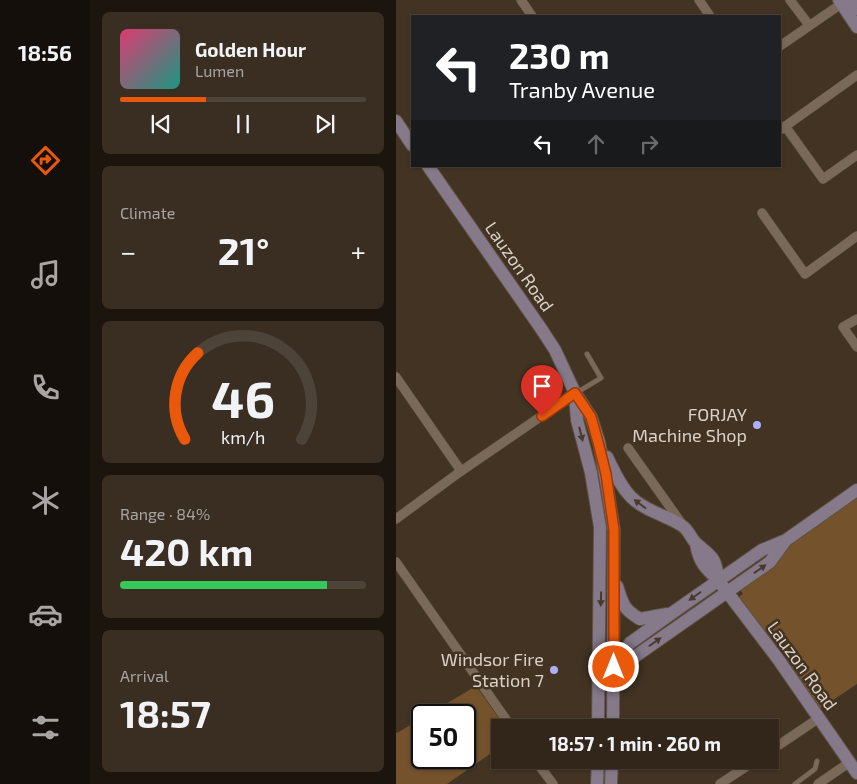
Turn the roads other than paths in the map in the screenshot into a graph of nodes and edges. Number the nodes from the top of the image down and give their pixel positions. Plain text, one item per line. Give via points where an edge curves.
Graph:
1 (521, 0) edge
2 (699, 0) edge
3 (790, 0) edge
4 (844, 1) edge
5 (857, 9) edge
6 (531, 15) edge
7 (709, 15) edge
8 (809, 25) junction
9 (857, 27) edge
10 (781, 45) edge
11 (857, 75) edge
12 (396, 121) edge
13 (782, 128) edge
14 (411, 143) edge
15 (857, 155) edge
16 (429, 167) edge
17 (762, 213) dead end
18 (857, 236) edge
19 (857, 319) edge
20 (857, 347) edge
21 (587, 354) dead end
22 (396, 377) edge
23 (575, 393) junction
24 (598, 442) junction
25 (628, 448) dead end
26 (461, 471) junction
27 (857, 490) edge
28 (396, 519) edge
29 (683, 526) junction
30 (786, 540) junction
31 (396, 562) edge
32 (614, 576) junction
33 (718, 580) junction
34 (727, 592) junction
35 (672, 613) junction
36 (600, 667) junction
37 (614, 667) junction
38 (819, 718) junction
39 (506, 719) edge
40 (598, 719) edge
41 (612, 719) edge
42 (779, 745) edge
43 (817, 761) dead end
44 (853, 767) edge
45 (542, 769) edge
46 (598, 769) edge
47 (612, 769) edge
48 (742, 769) edge
49 (553, 784) edge
50 (598, 784) edge
51 (611, 784) edge
52 (720, 784) edge
53 (794, 784) edge
54 (818, 784) edge

1 - 6 street
2 - 7 street
3 - 8 street
4 - 5 main road
4 - 8 street
4 - 9 main road
8 - 10 street
11 - 13 street
12 - 14 main road
13 - 15 street via 823,179
16 - 23 main road, Lauzon Road via 542,330
17 - 18 street via 805,274
19 - 20 street via 843,328
21 - 23 lane via 601,378
22 - 26 street
23 - 24 main road via 591,417
23 - 26 street
23 -> 36 main road via 577,420 591,473 600,527
29 -> 24 main road via 648,510 631,497
24 - 32 main road via 614,530
25 - 29 street, Lauzon Road
26 - 28 street
27 - 30 main road
29 - 33 main road, Lauzon Road via 717,564
30 - 33 main road via 762,550
34 -> 30 main road via 770,562
31 - 39 street
32 - 35 main road via 623,605 629,612 640,619
32 - 37 main road
33 - 34 main road, Lauzon Road
33 -> 35 main road
37 -> 34 main road via 630,660
34 - 38 main road, Lauzon Road
35 - 37 main road via 630,643
36 - 37 main road
36 - 40 main road
37 - 41 main road
38 - 42 street
38 - 44 main road, Lauzon Road
43 - 53 lane via 815,770
44 - 54 street
45 - 49 street
46 - 50 main road
47 - 51 main road
48 - 52 street

